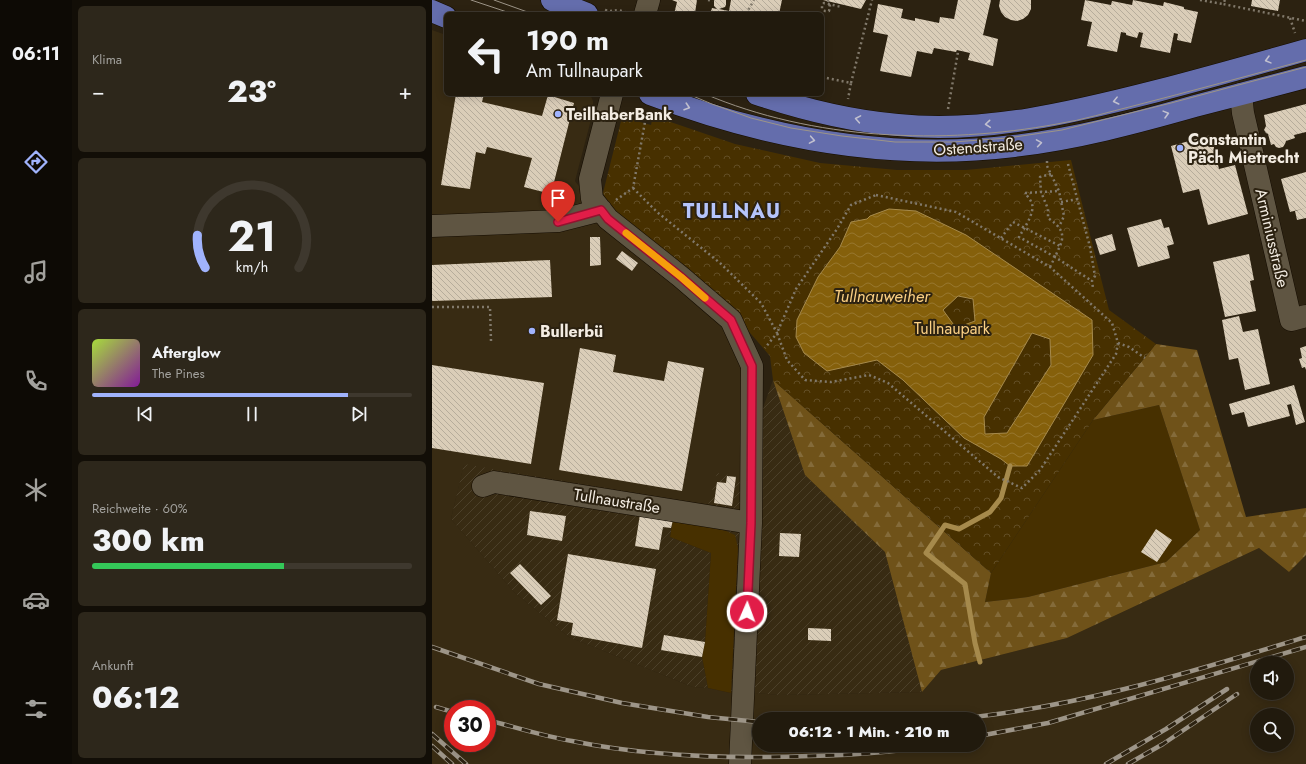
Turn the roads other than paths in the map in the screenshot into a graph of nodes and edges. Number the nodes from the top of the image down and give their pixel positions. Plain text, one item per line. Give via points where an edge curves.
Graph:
1 (552, 0) edge
2 (649, 0) edge
3 (432, 11) edge
4 (594, 11) edge
5 (646, 12) edge
6 (444, 16) edge
7 (1302, 45) edge
8 (1306, 77) edge
9 (1241, 94) junction
10 (611, 96) edge
11 (656, 96) edge
12 (764, 96) edge
13 (601, 210) junction
14 (432, 226) edge
15 (1306, 316) edge
16 (483, 486) dead end
17 (751, 523) junction
18 (740, 764) edge

1 - 4 main road
2 - 5 street
3 - 6 main road
7 -> 12 main road, Ostendstraße via 1167,88 1035,118 986,124 899,126 826,113
8 - 9 main road, Ostendstraße
11 -> 9 main road, Ostendstraße via 793,137 871,148 936,151 1001,148 1068,138
9 - 15 street, Arminiusstraße via 1291,320
10 - 13 street via 590,179 592,199
13 - 14 street via 558,222
13 - 17 street via 608,219 731,320 752,366
16 - 17 street, Tullnaustraße via 494,482
17 - 18 street

